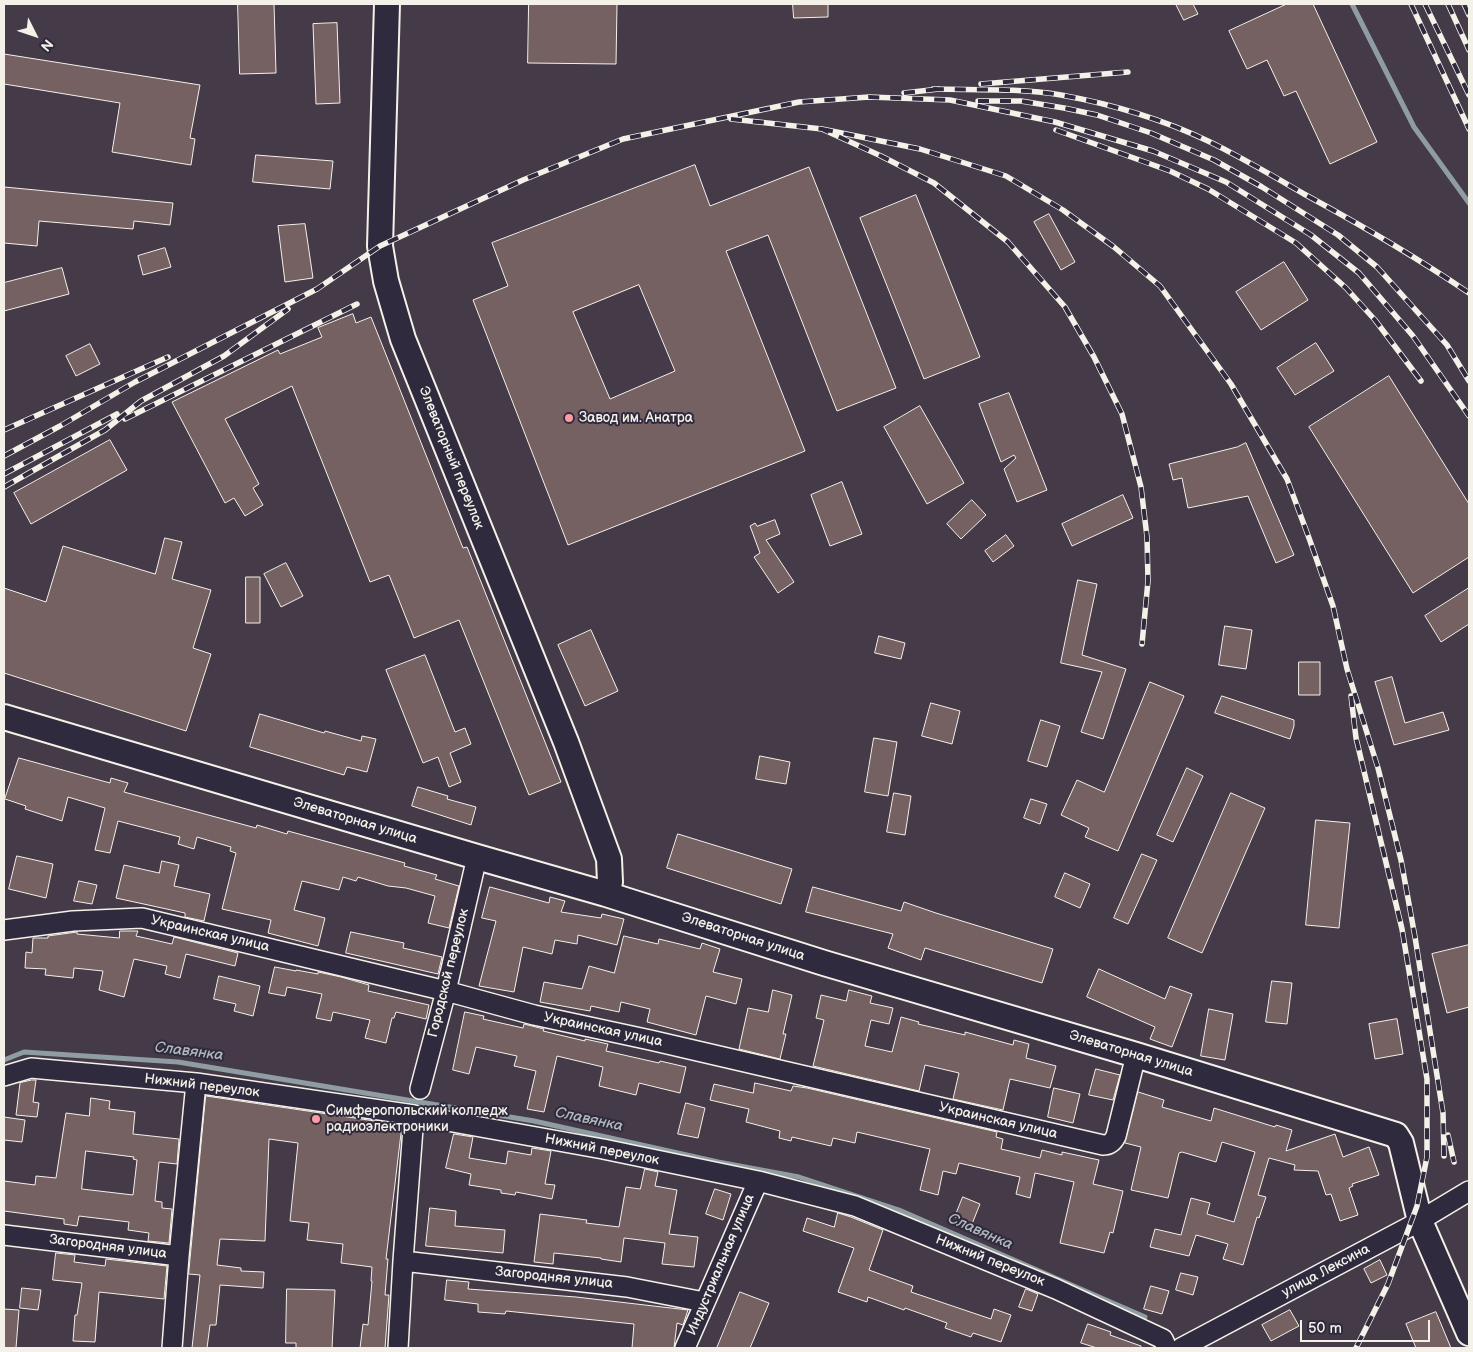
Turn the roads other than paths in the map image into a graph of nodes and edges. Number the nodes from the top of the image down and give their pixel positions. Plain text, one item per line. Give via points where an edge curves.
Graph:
1 (387, 4) edge
2 (4, 717) edge
3 (477, 857) junction
4 (606, 894) junction
5 (4, 930) edge
6 (446, 991) junction
7 (1136, 1055) junction
8 (4, 1076) edge
9 (196, 1083) junction
10 (420, 1089) dead end
11 (414, 1115) junction
12 (758, 1181) junction
13 (1469, 1190) edge
14 (1420, 1221) junction
15 (4, 1235) edge
16 (179, 1256) junction
17 (403, 1261) junction
18 (704, 1302) junction
19 (1469, 1333) edge
20 (172, 1348) edge
21 (398, 1348) edge
22 (685, 1348) edge
23 (1167, 1348) edge
24 (1181, 1348) edge

1 - 4 main road, Элеваторный переулок via 380,246 386,281 403,338 566,742 609,859 610,882
2 - 3 main road, Элеваторная улица
3 - 4 main road, Элеваторная улица
3 - 6 street, Городской переулок
4 - 7 main road, Элеваторная улица via 824,963
5 - 6 street, Украинская улица via 74,921 142,918
6 - 7 street, Украинская улица via 534,1015 1103,1145 1113,1142 1116,1136
6 - 10 street, Городской переулок
7 - 14 main road, Элеваторная улица via 1396,1135 1401,1143
8 - 9 street, Нижний переулок via 31,1068
9 - 11 street, Нижний переулок
9 - 16 street
11 - 12 street, Нижний переулок
11 - 17 street
12 - 18 street, Индустриальная улица
12 - 23 street, Нижний переулок via 855,1206 1056,1289 1163,1339
13 - 14 street, улица Лексина
14 - 19 main road
14 - 24 street, улица Лексина
15 - 16 street, Загородняя улица
16 - 20 street, Загородняя улица
17 - 18 street, Загородняя улица via 627,1286
17 - 21 street
18 - 22 street, Индустриальная улица

